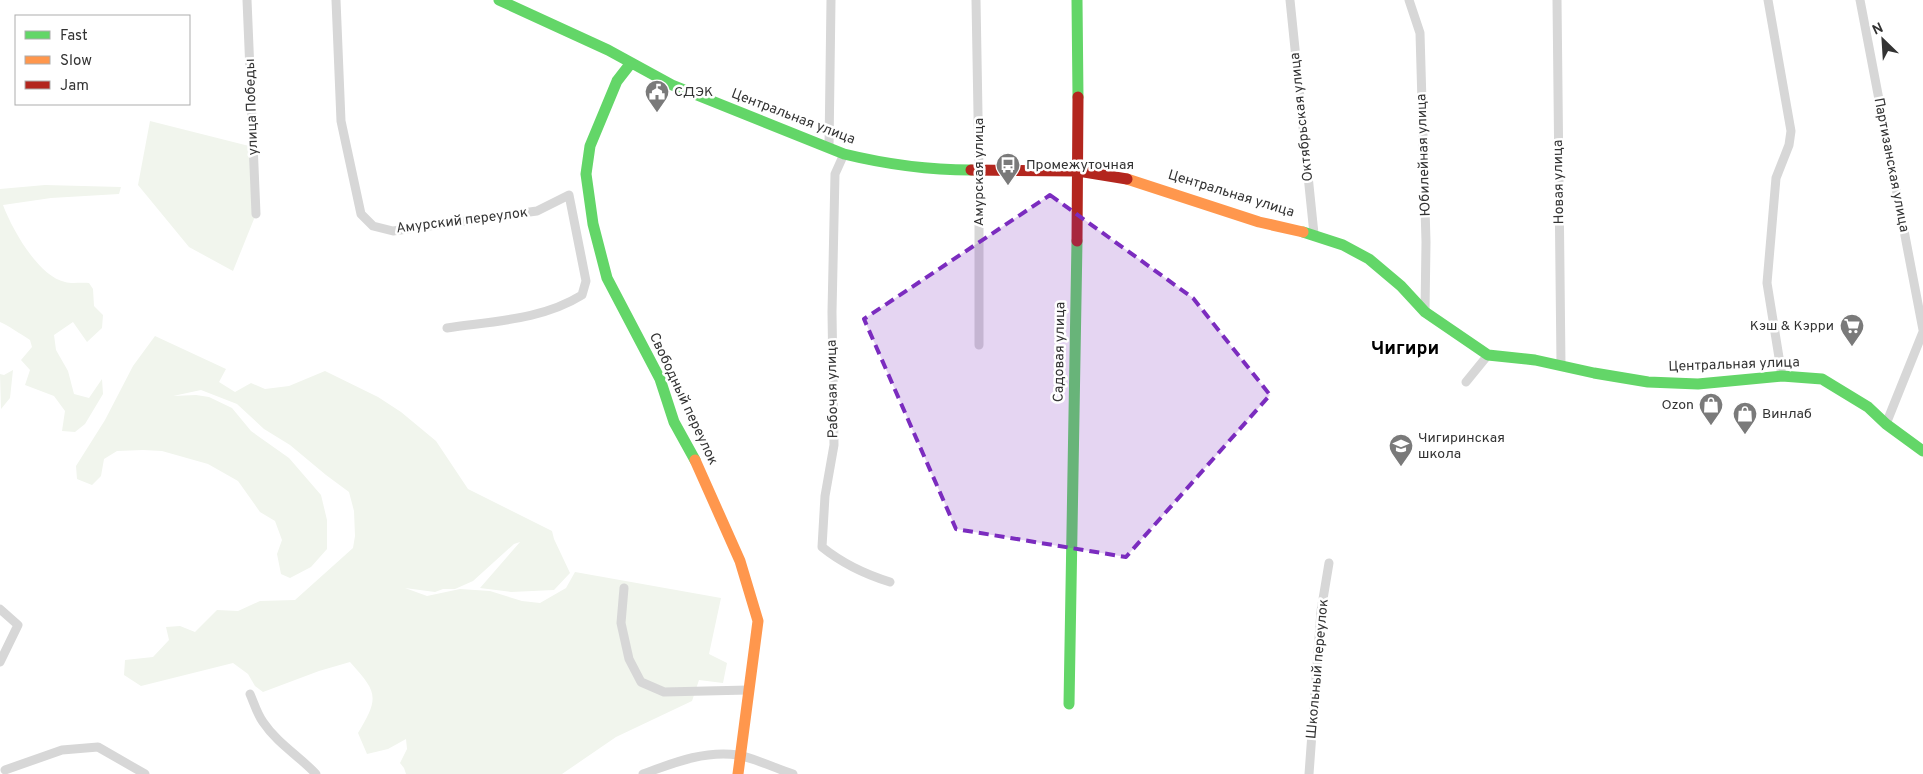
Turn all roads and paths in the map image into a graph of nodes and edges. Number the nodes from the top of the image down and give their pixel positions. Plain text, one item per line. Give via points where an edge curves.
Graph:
1 (247, 0) edge
2 (336, 0) edge
3 (500, 0) edge
4 (831, 0) edge
5 (976, 0) edge
6 (1077, 0) edge
7 (1290, 0) edge
8 (1409, 0) edge
9 (1557, 0) edge
10 (1768, 0) edge
11 (1860, 0) edge
12 (632, 63) junction
13 (829, 148) junction
14 (844, 154) junction
15 (980, 171) junction
16 (1078, 171) junction
17 (256, 214) dead end
18 (1314, 234) junction
19 (1425, 312) junction
20 (447, 328) dead end
21 (1923, 331) edge
22 (979, 345) dead end
23 (1488, 355) junction
24 (1561, 365) junction
25 (1782, 376) junction
26 (1466, 382) dead end
27 (1886, 424) junction
28 (1923, 451) edge
29 (1329, 563) dead end
30 (890, 582) dead end
31 (624, 588) dead end
32 (0, 609) edge
33 (0, 662) edge
34 (748, 690) junction
35 (250, 694) dead end
36 (1069, 704) dead end
37 (739, 756) junction
38 (3, 771) edge
39 (145, 774) edge
40 (316, 774) edge
41 (643, 774) edge
42 (738, 774) edge
43 (793, 774) edge
44 (1309, 774) edge

1 - 17 street, улица Победы
2 - 20 street, Амурский переулок via 341,121 361,214 373,226 393,231 537,211 569,195 586,282 582,295 565,306 528,316
3 - 12 street, Центральная улица
4 - 13 street
5 - 15 street, Амурская улица
6 - 16 street, Садовая улица
7 - 18 street, Октябрьская улица
8 - 19 street, Юбилейная улица via 1420,33
9 - 24 street, Новая улица
10 - 25 street via 1791,130 1789,145 1776,178 1767,283
11 - 21 street, Партизанская улица
12 - 13 street, Центральная улица via 672,85
12 - 34 street, Свободный переулок via 617,81 590,146 586,174 593,224 607,278 660,379 674,422 698,466 740,561 754,603 758,621
13 - 14 street, Центральная улица
14 - 15 street, Центральная улица via 872,162
14 - 30 street, Рабочая улица via 836,174 832,312 834,445 825,496 822,547 861,573
15 - 16 street, Центральная улица
15 - 22 street, Амурская улица
16 - 18 street, Центральная улица via 1119,176 1259,222
16 - 36 street, Садовая улица
18 - 19 street, Центральная улица via 1343,244 1369,259
19 - 23 street, Центральная улица
21 - 27 street, Партизанская улица
23 - 24 street, Центральная улица
23 - 26 street
24 - 25 street, Центральная улица via 1648,382 1698,384
25 - 27 street, Центральная улица via 1822,379 1868,407
27 - 28 street, Центральная улица
29 - 44 street, Школьный переулок via 1321,612
31 - 34 street via 621,623 629,658 641,682 664,692
32 - 33 street via 18,625
34 - 37 street, Свободный переулок
35 - 40 street via 262,722
37 - 41 street via 716,754 681,760
37 - 42 street, Свободный переулок
37 - 43 street
38 - 39 street via 62,750 98,748

